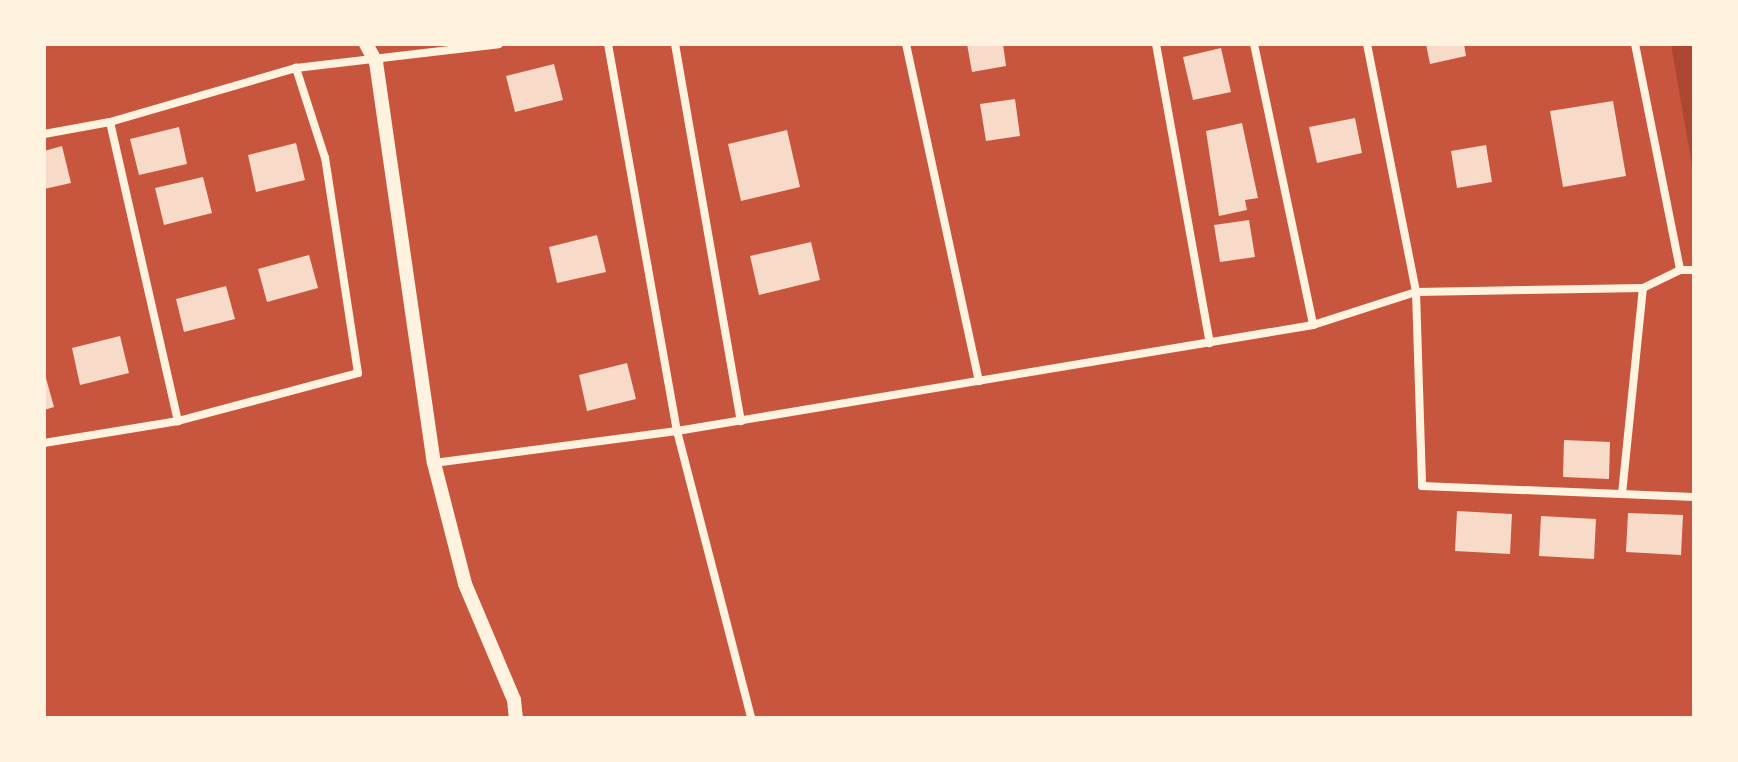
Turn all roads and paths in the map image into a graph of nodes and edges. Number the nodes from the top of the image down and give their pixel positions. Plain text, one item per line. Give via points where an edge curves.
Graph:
1 (366, 44) edge
2 (499, 44) edge
3 (608, 44) edge
4 (675, 44) edge
5 (906, 44) edge
6 (1156, 44) edge
7 (1254, 44) edge
8 (1367, 44) edge
9 (1635, 44) edge
10 (376, 62) junction
11 (296, 68) junction
12 (110, 122) junction
13 (44, 134) edge
14 (1680, 270) junction
15 (1694, 270) edge
16 (1643, 288) junction
17 (1416, 292) junction
18 (1313, 325) junction
19 (1210, 343) junction
20 (979, 381) junction
21 (178, 421) junction
22 (741, 421) junction
23 (677, 431) junction
24 (44, 443) edge
25 (434, 463) junction
26 (1622, 494) junction
27 (1694, 497) edge
28 (516, 718) edge
29 (751, 718) edge

1 - 10 street
2 - 10 street
3 - 23 street
4 - 22 street
5 - 20 street
6 - 19 street
7 - 18 street
8 - 17 street
9 - 14 street
10 - 11 street
10 - 25 street
11 - 12 street
11 - 21 street via 325,158 358,373
12 - 13 street
12 - 21 street
14 - 15 street
14 - 16 street
16 - 17 street
16 - 26 street
17 - 18 street
17 - 26 street via 1422,486
18 - 19 street
19 - 20 street
20 - 22 street
21 - 24 street
22 - 23 street
23 - 25 street
23 - 29 street
25 - 28 street via 465,584 514,700
26 - 27 street

